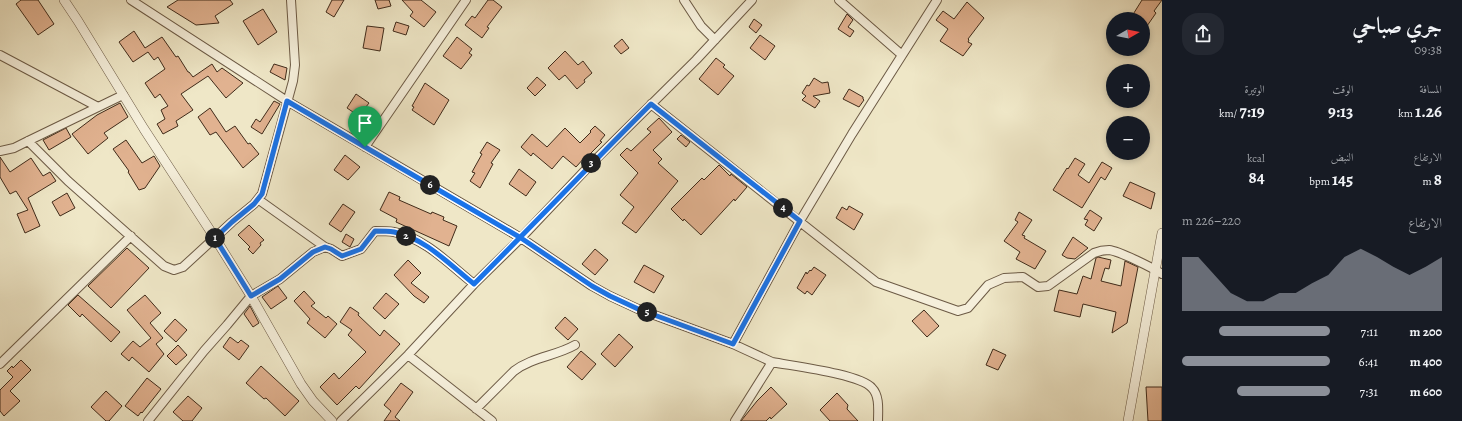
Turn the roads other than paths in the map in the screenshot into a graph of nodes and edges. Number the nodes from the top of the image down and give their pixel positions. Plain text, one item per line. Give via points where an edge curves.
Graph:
1 (64, 0) edge
2 (131, 0) edge
3 (291, 0) edge
4 (466, 0) edge
5 (684, 0) edge
6 (752, 0) edge
7 (839, 0) edge
8 (937, 0) edge
9 (715, 40) junction
10 (902, 54) junction
11 (0, 55) edge
12 (123, 95) junction
13 (287, 101) junction
14 (651, 104) junction
15 (98, 107) junction
16 (28, 141) junction
17 (365, 147) junction
18 (0, 151) edge
19 (258, 200) junction
20 (800, 221) junction
21 (1162, 233) edge
22 (131, 236) junction
23 (215, 238) junction
24 (521, 238) junction
25 (325, 247) junction
26 (1158, 272) edge
27 (474, 284) junction
28 (251, 296) junction
29 (575, 344) dead end
30 (733, 344) junction
31 (408, 355) junction
32 (772, 362) junction
33 (0, 364) edge
34 (476, 409) junction
35 (148, 421) edge
36 (332, 421) edge
37 (341, 421) edge
38 (492, 421) edge
39 (735, 421) edge
40 (878, 421) edge
41 (1128, 421) edge

1 - 12 street
2 - 13 street
3 - 13 street via 295,65
4 - 17 street
5 - 9 street via 701,26
6 - 9 street
7 - 10 street
8 - 10 street
9 - 14 street
10 - 20 street
11 - 15 street
12 - 15 street
12 - 23 street
13 - 17 street
13 - 19 street via 262,194
14 - 20 street
14 - 24 street
15 - 16 street
16 - 18 street
16 - 22 street via 68,181
17 - 24 street
19 - 23 street
19 - 25 street
20 - 26 street via 876,282 958,311 968,308 988,285 1004,278 1024,277 1038,287 1048,286 1102,250 1110,250
20 - 30 street
21 - 26 street
22 - 23 street via 164,266 174,270 183,267
22 - 33 street
23 - 28 street
24 - 27 street
24 - 30 street via 592,286 624,303
25 - 27 street via 342,256 361,249 375,231 397,233 417,240 433,250
25 - 28 street via 313,252 280,279
26 - 41 street
27 - 31 street
28 - 35 street
28 - 36 street via 313,401
29 - 34 street via 561,352 520,366
30 - 32 street
31 - 34 street
31 - 37 street
32 - 39 street
32 - 40 street via 862,381 873,388 877,400
34 - 38 street

